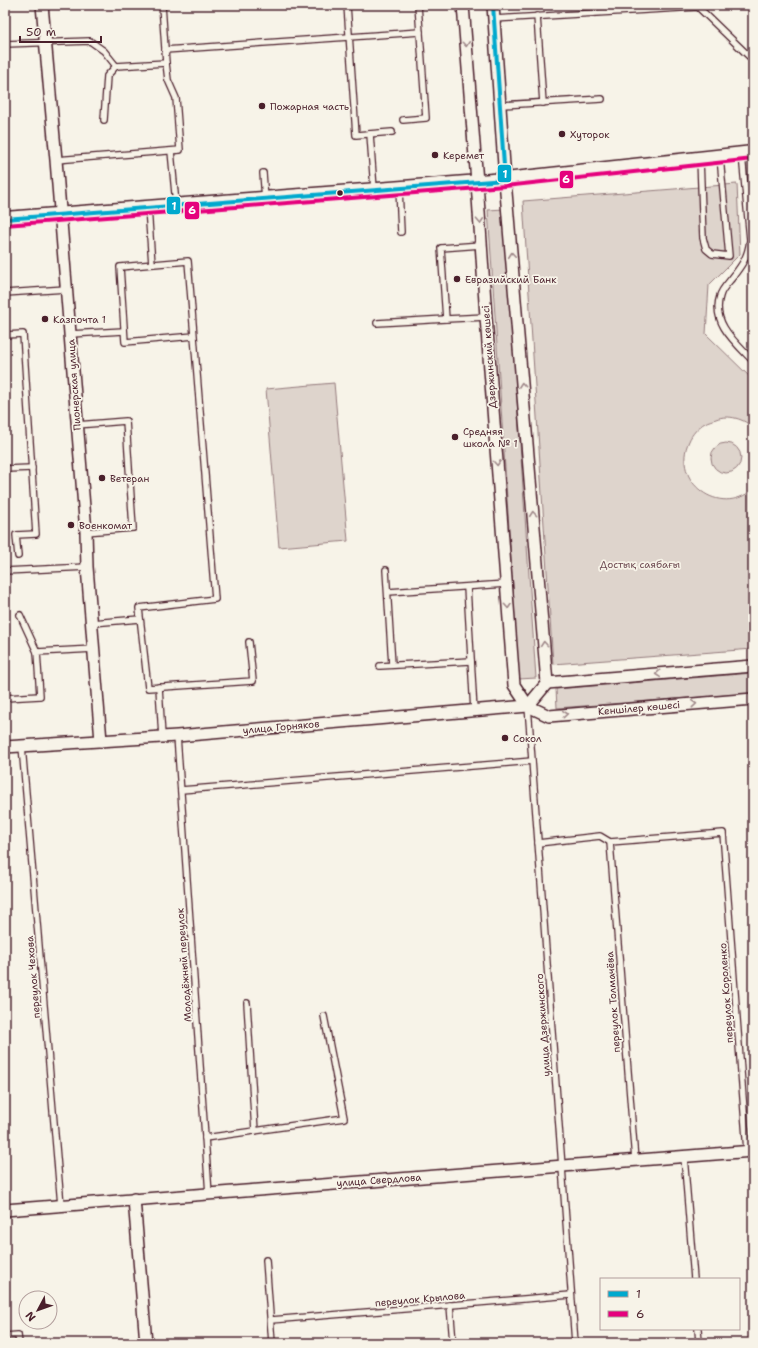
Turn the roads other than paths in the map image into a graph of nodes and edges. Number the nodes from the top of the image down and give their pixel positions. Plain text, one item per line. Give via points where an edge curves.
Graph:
1 (42, 5) edge
2 (162, 5) edge
3 (347, 5) edge
4 (418, 5) edge
5 (463, 5) edge
6 (493, 5) edge
7 (699, 6) edge
8 (537, 16) junction
9 (494, 19) junction
10 (420, 32) junction
11 (349, 37) junction
12 (45, 43) junction
13 (5, 44) edge
14 (165, 50) junction
15 (753, 60) edge
16 (166, 63) junction
17 (116, 66) junction
18 (602, 99) dead end
19 (543, 103) junction
20 (501, 105) junction
21 (104, 120) dead end
22 (403, 120) dead end
23 (392, 132) dead end
24 (370, 134) junction
25 (171, 151) junction
26 (748, 154) edge
27 (720, 156) junction
28 (700, 159) junction
29 (56, 160) junction
30 (263, 173) dead end
31 (505, 180) junction
32 (477, 182) junction
33 (399, 189) junction
34 (374, 191) junction
35 (265, 198) junction
36 (176, 206) junction
37 (148, 208) junction
38 (60, 216) junction
39 (5, 219) edge
40 (401, 232) dead end
41 (481, 245) junction
42 (152, 264) junction
43 (66, 289) junction
44 (5, 293) edge
45 (486, 317) junction
46 (446, 319) junction
47 (377, 324) dead end
48 (124, 331) junction
49 (70, 334) junction
50 (5, 335) edge
51 (194, 336) junction
52 (753, 361) edge
53 (77, 425) junction
54 (32, 468) junction
55 (5, 470) edge
56 (86, 532) junction
57 (18, 556) dead end
58 (87, 567) junction
59 (386, 570) dead end
60 (5, 571) edge
61 (506, 584) junction
62 (466, 587) junction
63 (388, 592) junction
64 (20, 615) dead end
65 (140, 619) junction
66 (92, 623) junction
67 (249, 642) dead end
68 (94, 648) junction
69 (37, 652) junction
70 (471, 661) junction
71 (392, 665) junction
72 (380, 666) dead end
73 (753, 666) edge
74 (547, 683) junction
75 (159, 687) junction
76 (5, 698) edge
77 (753, 699) edge
78 (528, 706) junction
79 (474, 711) junction
80 (177, 736) junction
81 (162, 737) junction
82 (101, 741) junction
83 (22, 746) junction
84 (5, 748) edge
85 (532, 761) junction
86 (181, 790) junction
87 (610, 842) junction
88 (538, 843) junction
89 (247, 1003) dead end
90 (324, 1016) dead end
91 (255, 1131) junction
92 (205, 1138) junction
93 (750, 1151) edge
94 (684, 1156) junction
95 (634, 1160) junction
96 (562, 1166) junction
97 (209, 1194) junction
98 (134, 1200) junction
99 (61, 1205) junction
100 (5, 1210) edge
101 (266, 1260) dead end
102 (694, 1278) edge
103 (571, 1295) junction
104 (450, 1305) junction
105 (271, 1320) junction
106 (698, 1330) edge
107 (5, 1336) edge
108 (19, 1343) edge
109 (146, 1343) edge
110 (272, 1343) edge
111 (453, 1343) edge
112 (575, 1343) edge
113 (699, 1343) edge

1 - 12 street, Пионерская улица
2 - 14 lane
3 - 11 lane
4 - 10 lane
5 -> 32 street, Дзержинский көшесі
6 - 9 street
7 - 8 lane
7 - 15 lane
8 - 9 lane
8 - 19 lane
9 - 20 street
10 - 11 lane
10 - 22 lane via 426,118
11 - 14 lane
11 - 24 lane via 356,135
12 - 13 lane
12 - 17 lane via 90,41 104,51
12 - 29 street, Пионерская улица
14 - 16 lane
16 - 17 lane
16 - 25 lane via 168,80 176,98 180,150
17 - 21 lane via 108,76
18 - 19 lane
19 - 20 lane
20 - 31 street
23 - 24 lane
24 - 34 lane
25 - 29 lane
25 - 36 lane
26 - 27 street
26 - 52 lane via 749,251 720,294 718,307 720,322 730,337
27 - 28 street
27 - 28 lane via 729,256 712,254 706,249 703,238
28 - 31 street
29 - 38 street, Пионерская улица
30 - 35 lane
31 - 32 street
74 -> 31 street
32 - 33 street
32 -> 41 street, Дзержинский көшесі
33 - 34 street
33 - 40 lane
34 - 35 street
35 - 36 street
36 - 37 street
37 - 38 street
37 - 42 lane
38 - 39 street
38 - 43 street, Пионерская улица
41 - 45 street, Дзержинский көшесі
41 - 46 lane via 441,248
42 - 48 lane via 120,267
42 - 51 lane via 188,261
43 - 44 lane
43 - 49 street, Пионерская улица
45 - 46 lane
45 -> 61 street, Дзержинский көшесі
46 - 47 lane
48 - 49 lane
48 - 51 lane via 125,342
49 - 53 street, Пионерская улица
50 - 54 lane via 23,334
51 - 65 lane via 215,599 139,608
53 - 56 street, Пионерская улица
53 - 56 lane via 126,421 133,528
54 - 55 lane
54 - 57 lane via 36,534 16,535
56 - 58 street, Пионерская улица
58 - 60 lane
58 - 66 street, Пионерская улица
59 - 63 lane
61 - 62 lane
61 -> 78 street, Дзержинский көшесі via 514,685
62 - 63 lane
62 - 70 lane
63 - 71 lane
64 - 69 lane
65 - 66 lane
65 - 75 lane via 148,688
66 - 68 street, Пионерская улица
67 - 75 lane via 253,681
68 - 69 lane
68 - 82 street, Пионерская улица
69 - 76 lane via 40,696
70 - 71 lane
70 - 79 lane
71 - 72 lane
73 -> 74 street
74 - 78 street
75 - 81 lane
78 -> 77 street, Кеншілер көшесі via 549,716
78 - 79 street, улица Горняков
78 - 85 lane, улица Дзержинского
79 - 80 street, улица Горняков
80 - 81 street, улица Горняков
80 - 86 lane, Молодёжный переулок
81 - 82 street, улица Горняков
82 - 83 street, улица Горняков
83 - 84 street, улица Горняков
83 - 99 lane, переулок Чехова
85 - 86 lane
85 - 88 lane, улица Дзержинского
86 - 92 lane, Молодёжный переулок
87 - 88 lane via 600,836
87 - 93 lane, переулок Короленко via 723,833
87 - 95 lane, переулок Толмачёва
88 - 96 lane, улица Дзержинского
89 - 91 lane
90 - 91 lane via 344,1118
91 - 92 lane
92 - 97 lane, Молодёжный переулок
93 - 94 street, улица Свердлова
94 - 95 street, улица Свердлова
94 - 102 lane
95 - 96 street, улица Свердлова
96 - 97 street, улица Свердлова
96 - 103 lane, улица Дзержинского
97 - 98 street, улица Свердлова
98 - 99 street, улица Свердлова
98 - 109 street
99 - 100 street, улица Свердлова
101 - 105 lane
103 - 104 lane, переулок Крылова
103 - 112 lane, улица Дзержинского
104 - 105 lane, переулок Крылова
104 - 111 lane
105 - 110 lane
106 - 113 lane
107 - 108 lane via 18,1335

